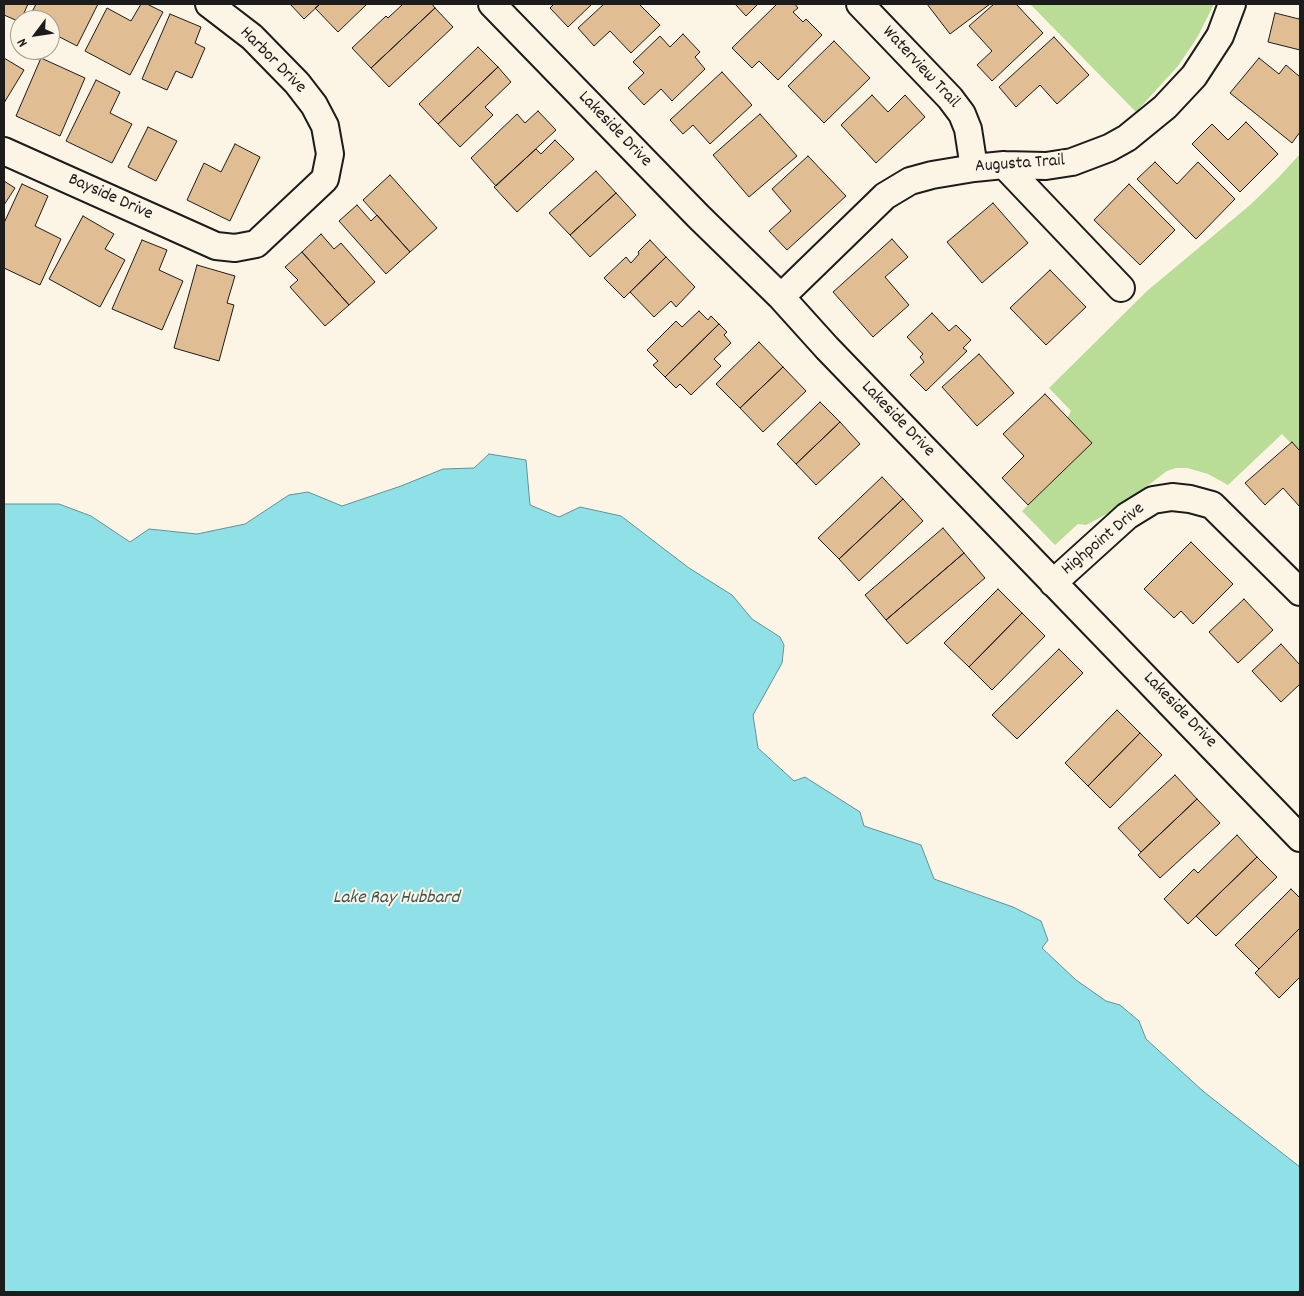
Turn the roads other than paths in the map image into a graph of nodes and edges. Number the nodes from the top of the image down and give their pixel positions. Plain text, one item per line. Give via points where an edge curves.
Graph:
1 (210, 4) edge
2 (492, 4) edge
3 (860, 4) edge
4 (1232, 4) edge
5 (4, 151) edge
6 (1004, 165) junction
7 (974, 168) junction
8 (216, 246) joint
9 (1121, 288) dead end
10 (781, 297) junction
11 (1053, 583) junction
12 (1300, 592) edge
13 (1300, 838) edge

1 - 8 street, Harbor Drive via 252,37 297,83 325,126 330,154 325,179 256,244 235,248
2 - 10 street, Lakeside Drive
3 - 7 street, Waterview Trail via 962,114 968,129
4 - 6 street, Augusta Trail via 1220,36 1194,76 1165,107 1127,138 1072,162 1046,166
5 - 8 street, Bayside Drive
6 - 7 street, Augusta Trail
6 - 9 street
7 - 10 street, Augusta Trail via 910,181 885,196
10 - 11 street, Lakeside Drive
11 - 12 street, Highpoint Drive via 1128,516 1153,500 1172,497 1212,505
11 - 13 street, Lakeside Drive

